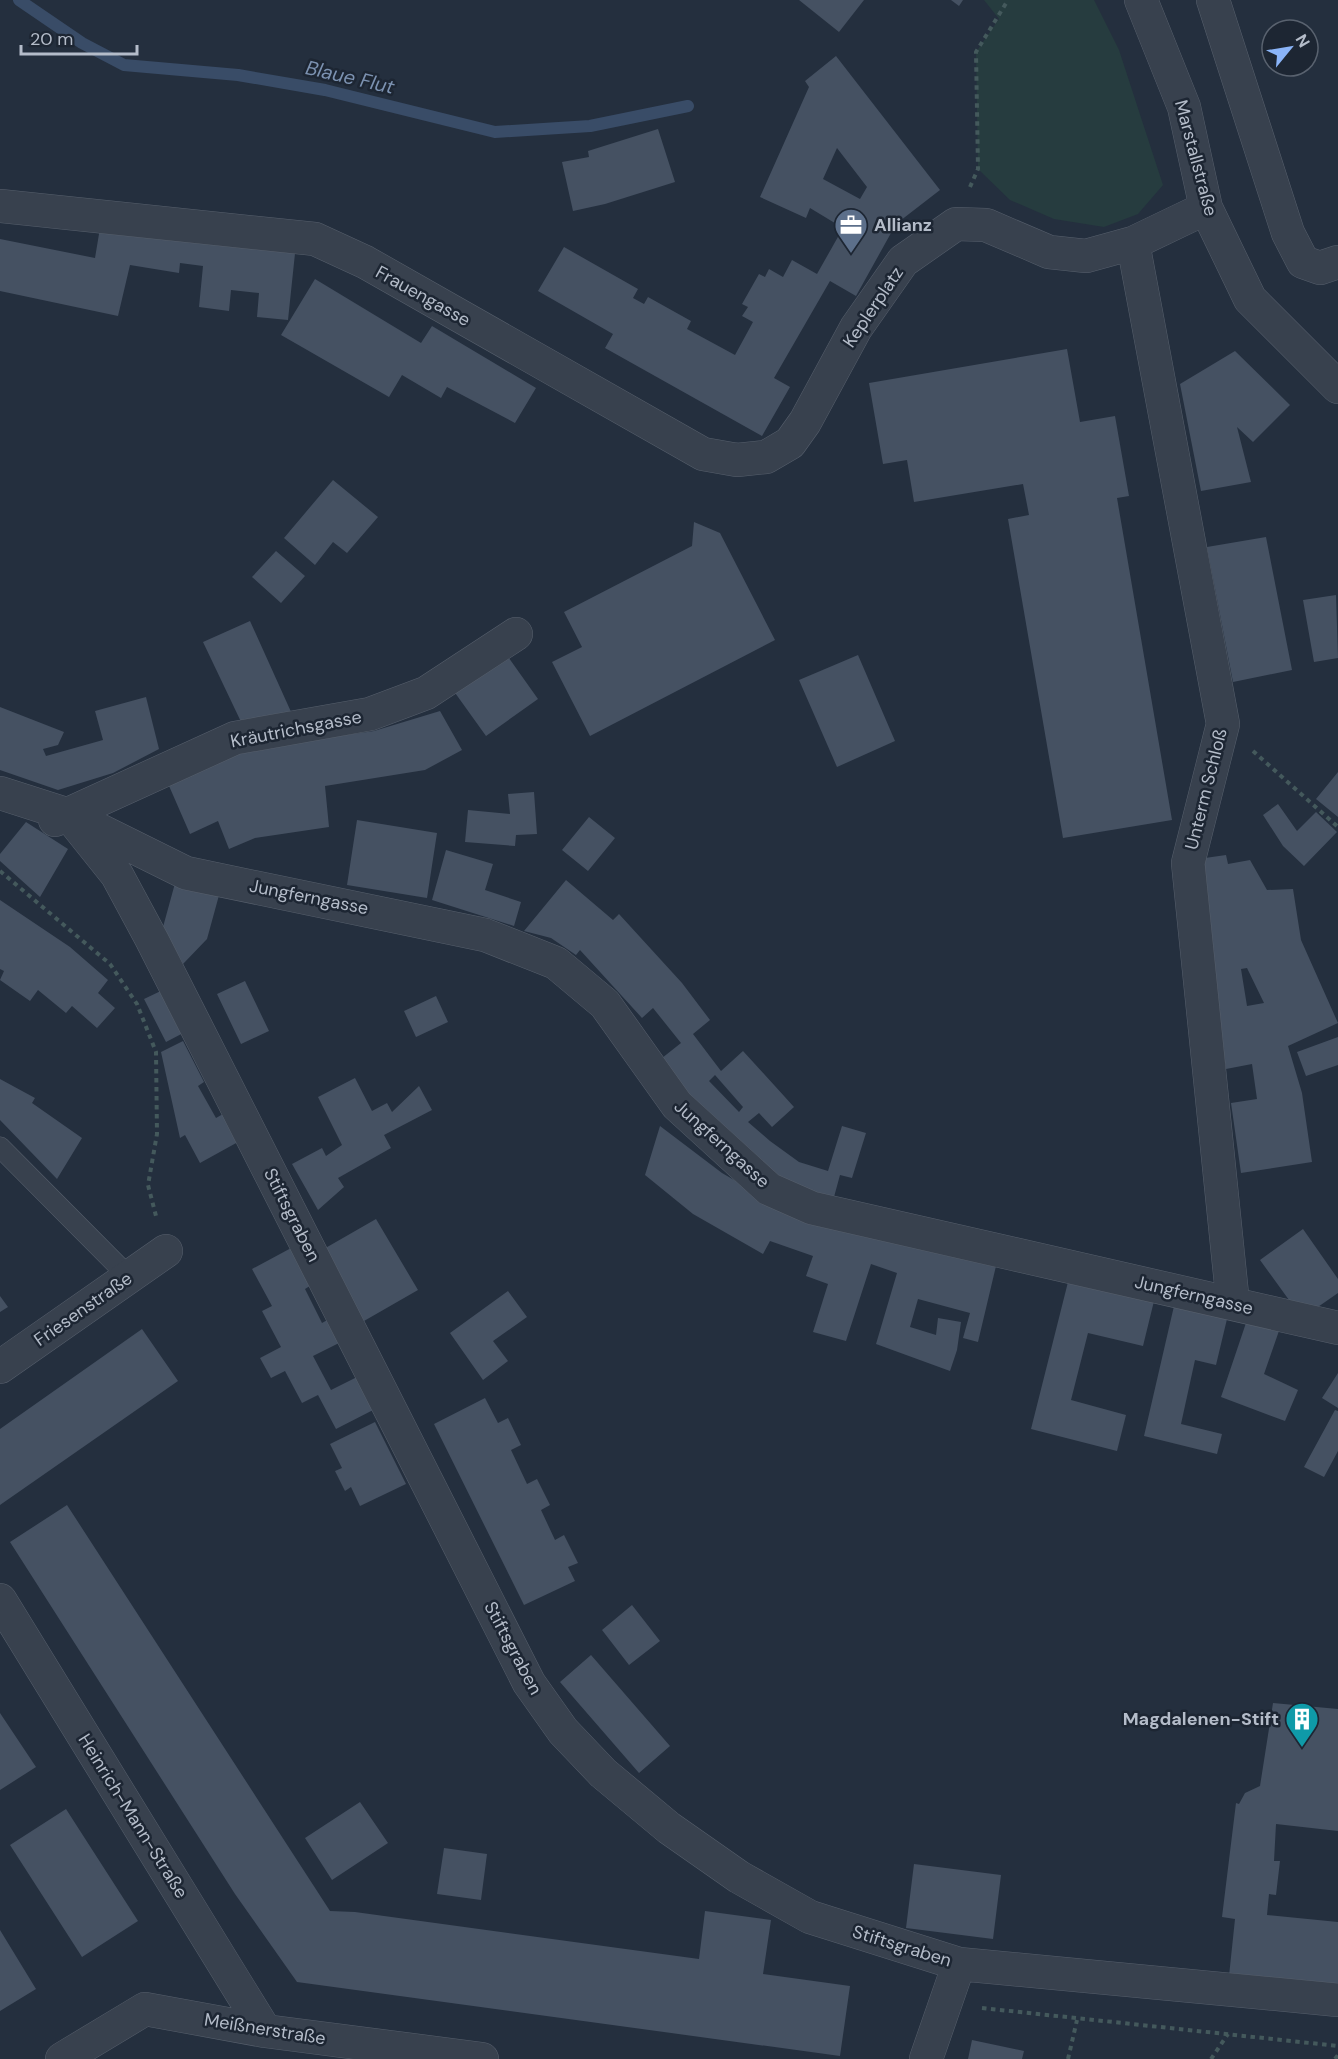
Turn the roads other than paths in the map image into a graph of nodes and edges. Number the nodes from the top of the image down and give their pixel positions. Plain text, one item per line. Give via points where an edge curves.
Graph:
1 (1141, 0) edge
2 (1213, 0) edge
3 (0, 206) edge
4 (1206, 208) junction
5 (1133, 243) junction
6 (1338, 262) edge
7 (1338, 387) edge
8 (805, 422) joint
9 (516, 634) dead end
10 (0, 793) edge
11 (0, 814) edge
12 (69, 815) junction
13 (0, 1147) edge
14 (166, 1251) road end
15 (129, 1277) junction
16 (1233, 1304) junction
17 (1338, 1328) edge
18 (0, 1367) edge
19 (0, 1600) edge
20 (959, 1964) junction
21 (1338, 2000) edge
22 (266, 2031) junction
23 (420, 2054) edge
24 (62, 2059) edge
25 (482, 2059) edge
26 (926, 2059) edge

1 - 4 street, Marstallstraße via 1184,107
2 - 6 street via 1288,233 1303,262 1320,268
3 - 8 street, Frauengasse via 315,239 365,262 703,453 737,460 766,457 790,443
4 - 5 street
4 - 7 street, Marstallstraße via 1250,299
5 - 8 street, Keplerplatz via 1086,256 1049,252 986,225 956,224 903,261 856,328
5 - 16 street, Unterm Schloß via 1223,724 1188,863
9 - 12 street, Kräutrichsgasse via 426,693 370,714 235,738
10 - 12 street, Jungferngasse
11 - 12 street, Kräutrichsgasse via 52,821
12 - 16 street, Jungferngasse via 186,873 485,935 556,963 605,1004 677,1105 770,1189 812,1208
12 - 20 street, Stiftsgraben via 117,875 152,939 529,1683 563,1731 603,1773 669,1828 739,1877 810,1917
13 - 15 lane
14 - 15 street, Friesenstraße
15 - 18 street, Friesenstraße
16 - 17 street, Jungferngasse
19 - 22 street, Heinrich-Mann-Straße
20 - 21 street, Stiftsgraben
20 - 26 street
22 - 23 street, Meißnerstraße
22 - 24 street, Meißnerstraße via 145,2008
23 - 25 street, Meißnerstraße

